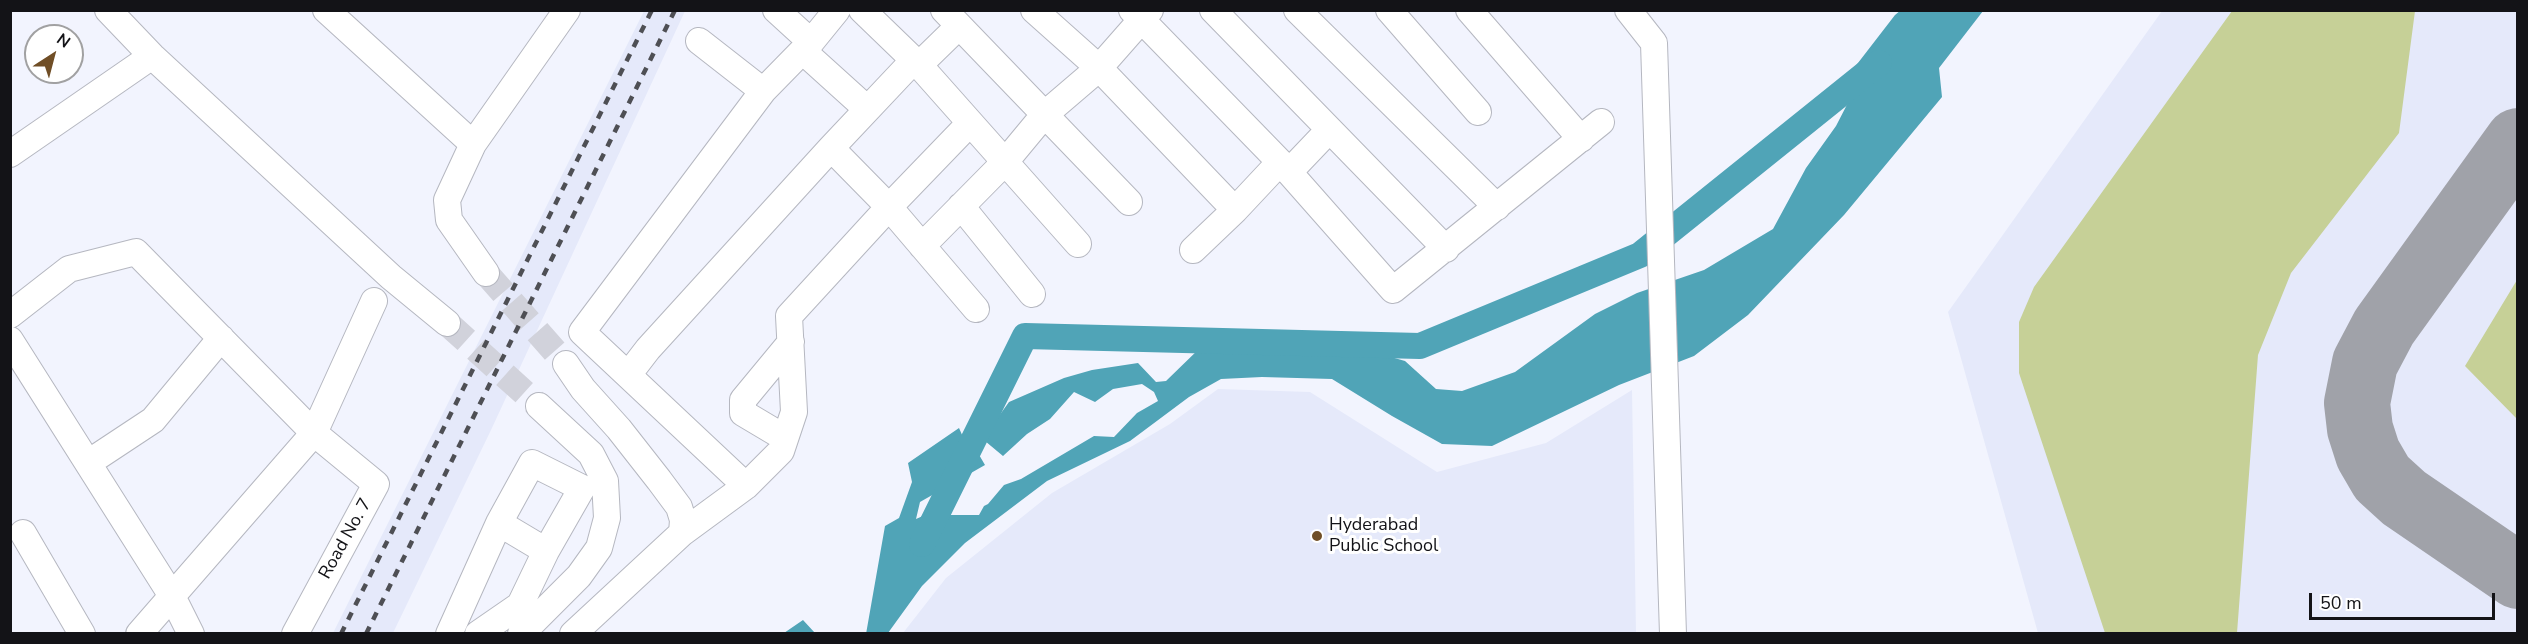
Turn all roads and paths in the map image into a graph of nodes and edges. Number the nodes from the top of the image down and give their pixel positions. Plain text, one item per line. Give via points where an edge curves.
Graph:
1 (108, 10) edge
2 (326, 10) edge
3 (567, 10) edge
4 (776, 10) edge
5 (837, 10) edge
6 (862, 10) edge
7 (1034, 10) edge
8 (1213, 10) edge
9 (1297, 10) edge
10 (1389, 10) edge
11 (1469, 10) edge
12 (1628, 10) edge
13 (1141, 13) edge
14 (952, 18) edge
15 (699, 41) dead end
16 (811, 42) junction
17 (152, 56) junction
18 (916, 63) junction
19 (1099, 68) junction
20 (763, 92) junction
21 (867, 109) junction
22 (1478, 112) dead end
23 (1044, 115) junction
24 (1601, 122) dead end
25 (970, 123) junction
26 (1329, 130) junction
27 (1581, 139) junction
28 (472, 144) junction
29 (831, 148) junction
30 (10, 154) edge
31 (1005, 162) junction
32 (1285, 167) junction
33 (1130, 202) dead end
34 (961, 206) junction
35 (889, 207) junction
36 (1497, 207) junction
37 (1235, 210) junction
38 (1078, 244) dead end
39 (922, 246) junction
40 (1446, 249) junction
41 (1193, 250) dead end
42 (486, 273) tunnel mouth
43 (1032, 294) dead end
44 (374, 301) dead end
45 (976, 309) dead end
46 (10, 315) edge
47 (447, 323) tunnel mouth
48 (221, 338) junction
49 (10, 340) edge
50 (790, 342) junction
51 (566, 364) tunnel mouth
52 (628, 375) junction
53 (539, 406) tunnel mouth
54 (314, 433) junction
55 (785, 438) junction
56 (88, 463) junction
57 (746, 486) junction
58 (499, 523) junction
59 (23, 533) dead end
60 (682, 533) junction
61 (546, 551) junction
62 (172, 596) junction
63 (82, 633) edge
64 (139, 633) edge
65 (191, 633) edge
66 (295, 633) edge
67 (449, 633) edge
68 (478, 633) edge
69 (521, 633) edge
70 (573, 633) edge
71 (1673, 633) edge

1 - 17 street
2 - 28 street
3 - 28 street
4 - 16 street
5 - 16 street
6 - 18 street
7 - 19 street
8 - 26 street
9 - 36 street
10 - 22 street
11 - 27 street
12 - 71 street via 1654,42
13 - 19 street
13 - 32 street
14 - 18 street
14 - 23 street
15 - 20 street
16 - 20 street
16 - 21 street via 805,53
17 - 30 street
17 - 47 street via 391,277
18 - 21 street
18 - 25 street
19 - 23 street
19 - 37 street
20 - 52 street via 582,332
21 - 29 street
23 - 31 street
23 - 33 street
24 - 27 street
25 - 31 street
25 - 35 street
26 - 32 street
26 - 40 street
27 - 36 street
28 - 42 street via 447,200 449,220
29 - 35 street
29 - 52 street
31 - 34 street
31 - 38 street
32 - 37 street
32 - 40 street via 1393,290
34 - 39 street
34 - 43 street
35 - 39 street
35 - 50 street via 789,316
36 - 40 street
37 - 41 street
39 - 45 street
44 - 54 street
46 - 48 street via 69,269 136,252
48 - 54 street
48 - 56 street via 153,420
49 - 56 street
50 - 55 street via 794,412
50 - 55 street via 743,400 743,413
51 - 60 street via 679,507
52 - 57 street
53 - 69 street via 591,453 605,481 607,518 599,548 579,576
54 - 62 street
54 - 66 street, Road No. 7 via 376,484
55 - 57 street via 781,451
56 - 62 street
57 - 60 street
58 - 61 street
58 - 61 street via 532,463 582,488
58 - 67 street
59 - 63 street
60 - 70 street
61 - 68 street via 520,605
62 - 64 street
62 - 65 street

